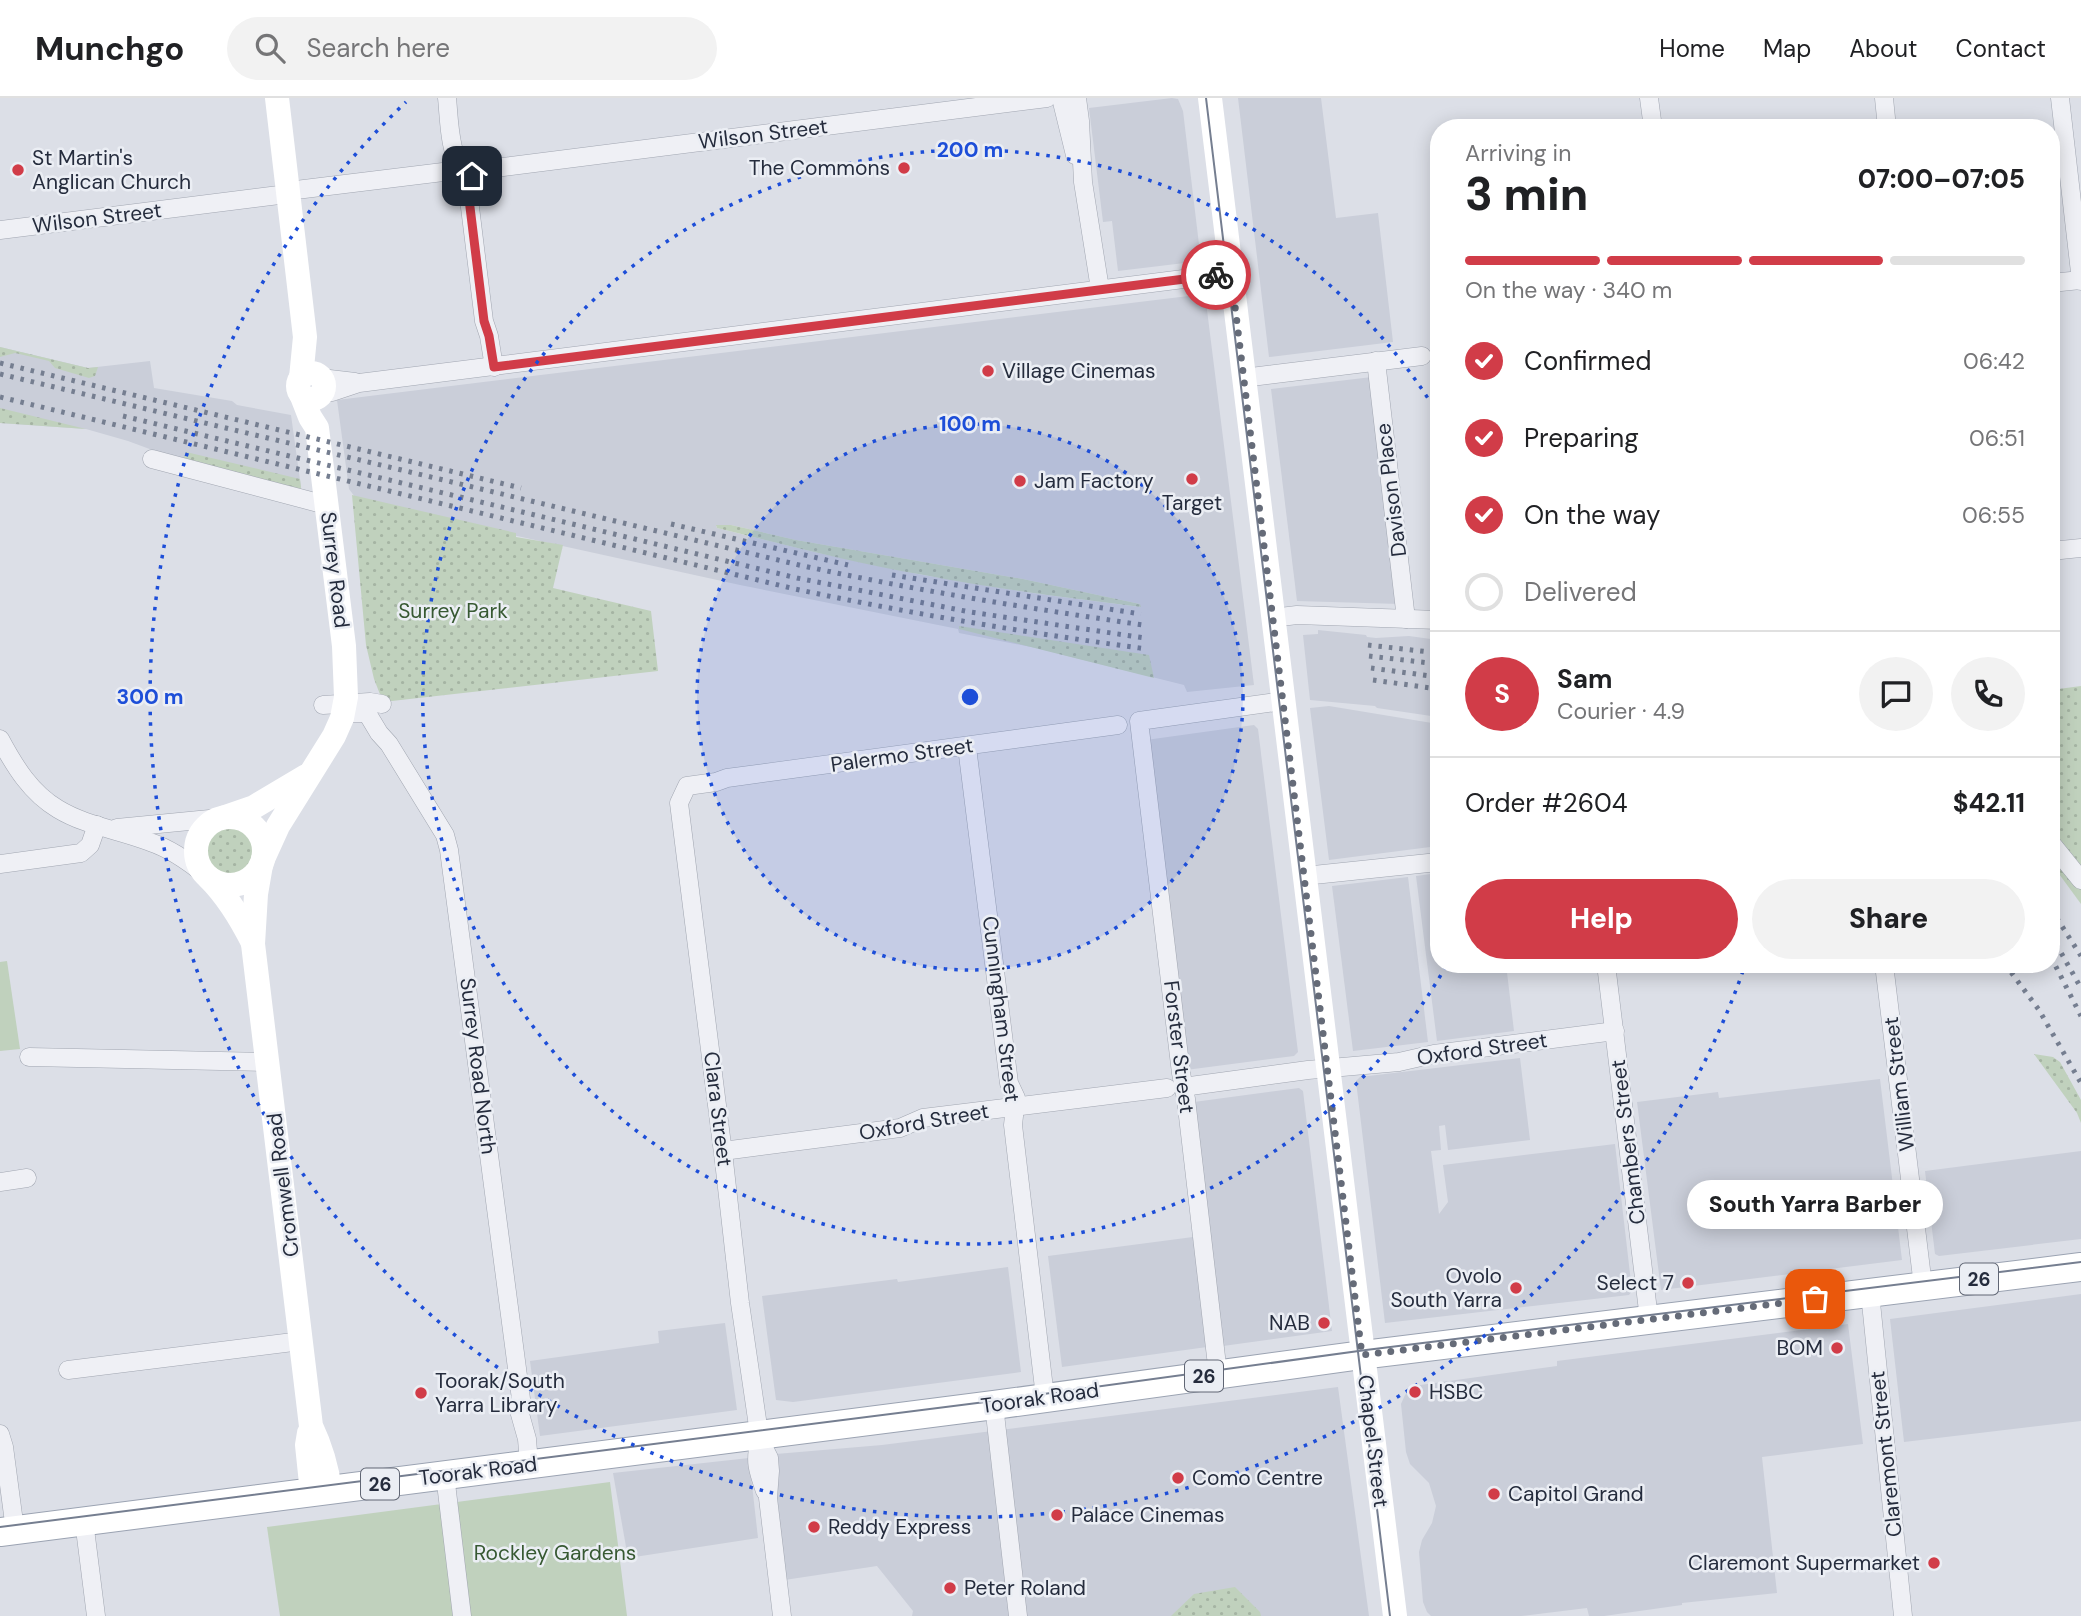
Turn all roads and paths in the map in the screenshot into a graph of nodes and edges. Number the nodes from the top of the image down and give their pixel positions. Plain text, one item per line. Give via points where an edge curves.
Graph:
1 (277, 98) edge
2 (447, 98) edge
3 (1047, 98) edge
4 (1061, 98) edge
5 (1077, 98) edge
6 (1210, 98) edge
7 (1650, 98) edge
8 (1884, 98) edge
9 (2060, 98) edge
10 (1652, 119) edge
11 (1886, 119) edge
12 (479, 170) junction
13 (443, 172) dead end
14 (1083, 182) junction
15 (288, 192) junction
16 (0, 230) edge
17 (1231, 273) junction
18 (2081, 281) edge
19 (2060, 283) edge
20 (1100, 289) junction
21 (1422, 356) dead end
22 (1376, 361) junction
23 (494, 367) junction
24 (1243, 378) junction
25 (314, 385) junction
26 (152, 459) dead end
27 (326, 505) junction
28 (2081, 548) edge
29 (2060, 550) edge
30 (1272, 618) junction
31 (1406, 619) junction
32 (1430, 620) edge
33 (1283, 701) junction
34 (352, 708) junction
35 (1118, 726) dead end
36 (0, 739) edge
37 (967, 747) junction
38 (309, 774) junction
39 (687, 786) joint
40 (223, 817) junction
41 (102, 827) junction
42 (2060, 854) edge
43 (262, 862) junction
44 (1430, 863) edge
45 (0, 864) edge
46 (207, 876) junction
47 (1304, 876) junction
48 (2081, 880) edge
49 (253, 944) junction
50 (1607, 973) edge
51 (1885, 973) edge
52 (1615, 1031) junction
53 (29, 1057) dead end
54 (268, 1062) junction
55 (1327, 1069) junction
56 (1175, 1088) junction
57 (1015, 1107) junction
58 (723, 1151) junction
59 (27, 1178) dead end
60 (0, 1182) edge
61 (2081, 1267) edge
62 (1923, 1286) junction
63 (1870, 1293) junction
64 (1649, 1320) junction
65 (301, 1341) junction
66 (1362, 1355) junction
67 (68, 1370) dead end
68 (1218, 1374) junction
69 (1045, 1397) junction
70 (993, 1405) junction
71 (0, 1434) edge
72 (760, 1437) junction
73 (530, 1464) junction
74 (444, 1475) junction
75 (321, 1492) junction
76 (84, 1521) junction
77 (8, 1531) edge
78 (96, 1616) edge
79 (462, 1616) edge
80 (782, 1616) edge
81 (1018, 1616) edge
82 (1395, 1616) edge
83 (1903, 1616) edge

1 - 15 street, Surrey Road
2 - 12 street via 455,158 462,167
3 - 12 street, Wilson Street
4 - 14 street
5 - 14 street
6 - 17 street, Chapel Street
7 - 10 street
8 - 11 street
9 - 18 street
12 - 23 street via 468,191
13 - 15 street, Wilson Street
14 - 20 street
15 - 16 street, Wilson Street
15 - 25 street, Surrey Road
17 - 20 street
17 - 24 street, Chapel Street
18 - 19 street
20 - 23 street
21 - 22 street
22 - 24 street
22 - 31 street, Davison Place
23 - 25 street
24 - 30 street, Chapel Street
25 - 27 street, Surrey Road via 321,416 317,428
26 - 27 street
27 - 34 street, Surrey Road
28 - 29 street
30 - 31 street
30 - 33 street, Chapel Street
31 - 32 street
33 - 47 street, Chapel Street
33 - 56 street, Forster Street via 1139,721
34 - 38 street
34 - 73 street, Surrey Road North via 389,744 445,835 449,850 521,1399 518,1407
35 - 37 street, Palermo Street
36 - 41 street, Cromwell Road via 24,779 40,795 59,810
37 - 39 street, Palermo Street
37 - 57 street, Cunningham Street
38 - 40 street via 254,807
38 - 43 street
39 - 58 street, Clara Street via 679,803
40 - 41 street, Cromwell Road
40 - 43 street, Cromwell Road via 253,825 263,844
40 - 46 street, Cromwell Road via 203,830 197,842 196,856
41 - 45 street via 81,853
41 - 46 street, Cromwell Road via 161,846
42 - 48 street
43 - 46 street via 253,876 235,884 221,884
43 - 49 street, Cromwell Road
44 - 47 street
46 - 49 street, Cromwell Road via 234,908
47 - 55 street, Chapel Street
49 - 54 street, Cromwell Road
50 - 52 street, Chambers Street
51 - 62 street, William Street
52 - 55 street, Oxford Street
52 - 64 street, Chambers Street
53 - 54 street
54 - 65 street, Cromwell Road
55 - 56 street, Oxford Street
55 - 66 street, Chapel Street
56 - 57 street, Oxford Street
56 - 68 street, Forster Street via 1186,1099
57 - 58 street, Oxford Street via 923,1118 900,1128
57 - 69 street, Cunningham Street via 1013,1125
58 - 72 street, Clara Street
59 - 60 street
61 - 62 main road, Toorak Road / 26
62 - 63 main road, Toorak Road / 26
63 - 64 main road, Toorak Road / 26
63 - 83 street, Claremont Street
64 - 66 main road, Toorak Road / 26
65 - 67 street
65 - 75 street, Cromwell Road via 311,1426 326,1465
66 - 68 main road, Toorak Road / 26
66 - 82 street, Chapel Street
68 - 69 main road, Toorak Road / 26
69 - 70 main road, Toorak Road / 26
70 - 72 main road, Toorak Road / 26
70 - 81 street
71 - 77 street
72 - 73 main road, Toorak Road / 26
72 - 80 street, Clara Street via 756,1459 768,1498
73 - 74 main road, Toorak Road / 26
74 - 75 main road, Toorak Road / 26
74 - 79 street
75 - 76 main road, Toorak Road / 26
76 - 77 main road, Toorak Road / 26
76 - 78 street

